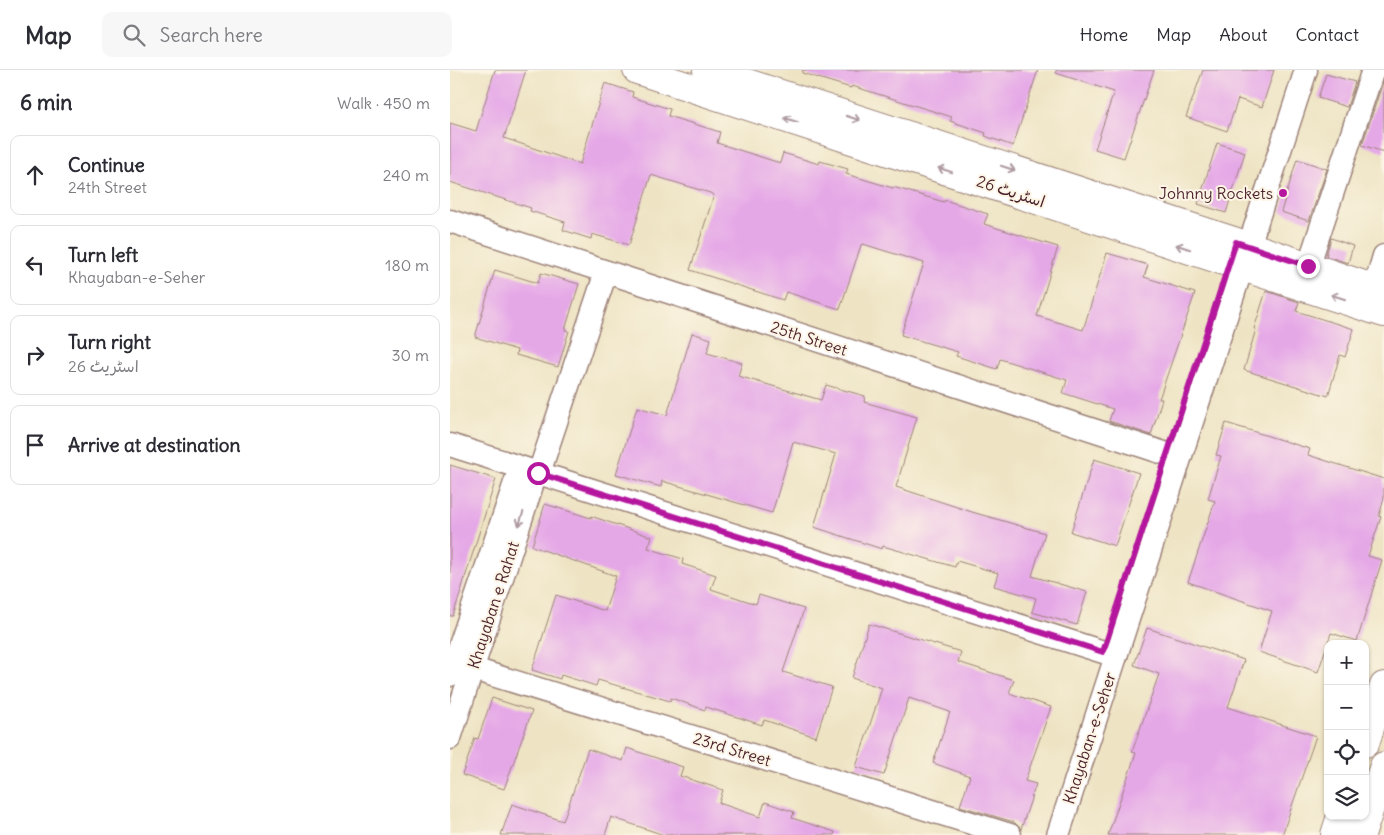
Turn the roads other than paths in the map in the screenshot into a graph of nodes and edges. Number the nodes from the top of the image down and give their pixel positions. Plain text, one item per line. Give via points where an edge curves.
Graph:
1 (637, 70) edge
2 (707, 70) edge
3 (1291, 70) edge
4 (1306, 70) edge
5 (1373, 70) edge
6 (450, 221) edge
7 (1239, 254) junction
8 (1384, 256) edge
9 (1308, 266) junction
10 (606, 272) junction
11 (1378, 300) edge
12 (450, 445) edge
13 (1167, 454) junction
14 (531, 471) junction
15 (1110, 654) junction
16 (459, 669) edge
17 (1384, 686) edge
18 (1369, 731) edge
19 (450, 738) edge
20 (1384, 766) edge
21 (1340, 820) edge
22 (1010, 835) edge
23 (1044, 835) edge
24 (1058, 835) edge
25 (1335, 835) edge
26 (1361, 835) edge

7 -> 1 main road, اسٹریٹ 26
2 -> 7 main road, اسٹریٹ 26
3 - 7 street, Khayaban-e-Seher
4 - 7 street, Khayaban-e-Seher
5 - 9 street
6 - 10 street, 25th Street
7 - 9 main road, اسٹریٹ 26
11 -> 7 main road, اسٹریٹ 26
7 - 13 street, Khayaban-e-Seher
7 - 15 street, Khayaban-e-Seher
8 - 11 street
9 - 11 main road, اسٹریٹ 26
10 - 13 street, 25th Street
10 - 14 street, Khayaban e Rahat
12 - 14 street
13 - 15 street, Khayaban-e-Seher
14 - 15 street
14 - 16 street, Khayaban e Rahat
15 - 23 street, Khayaban-e-Seher
15 - 24 street, Khayaban-e-Seher
16 - 19 street, Khayaban e Rahat
16 - 22 street, 23rd Street
17 - 18 main road
20 - 26 main road
21 - 25 main road

